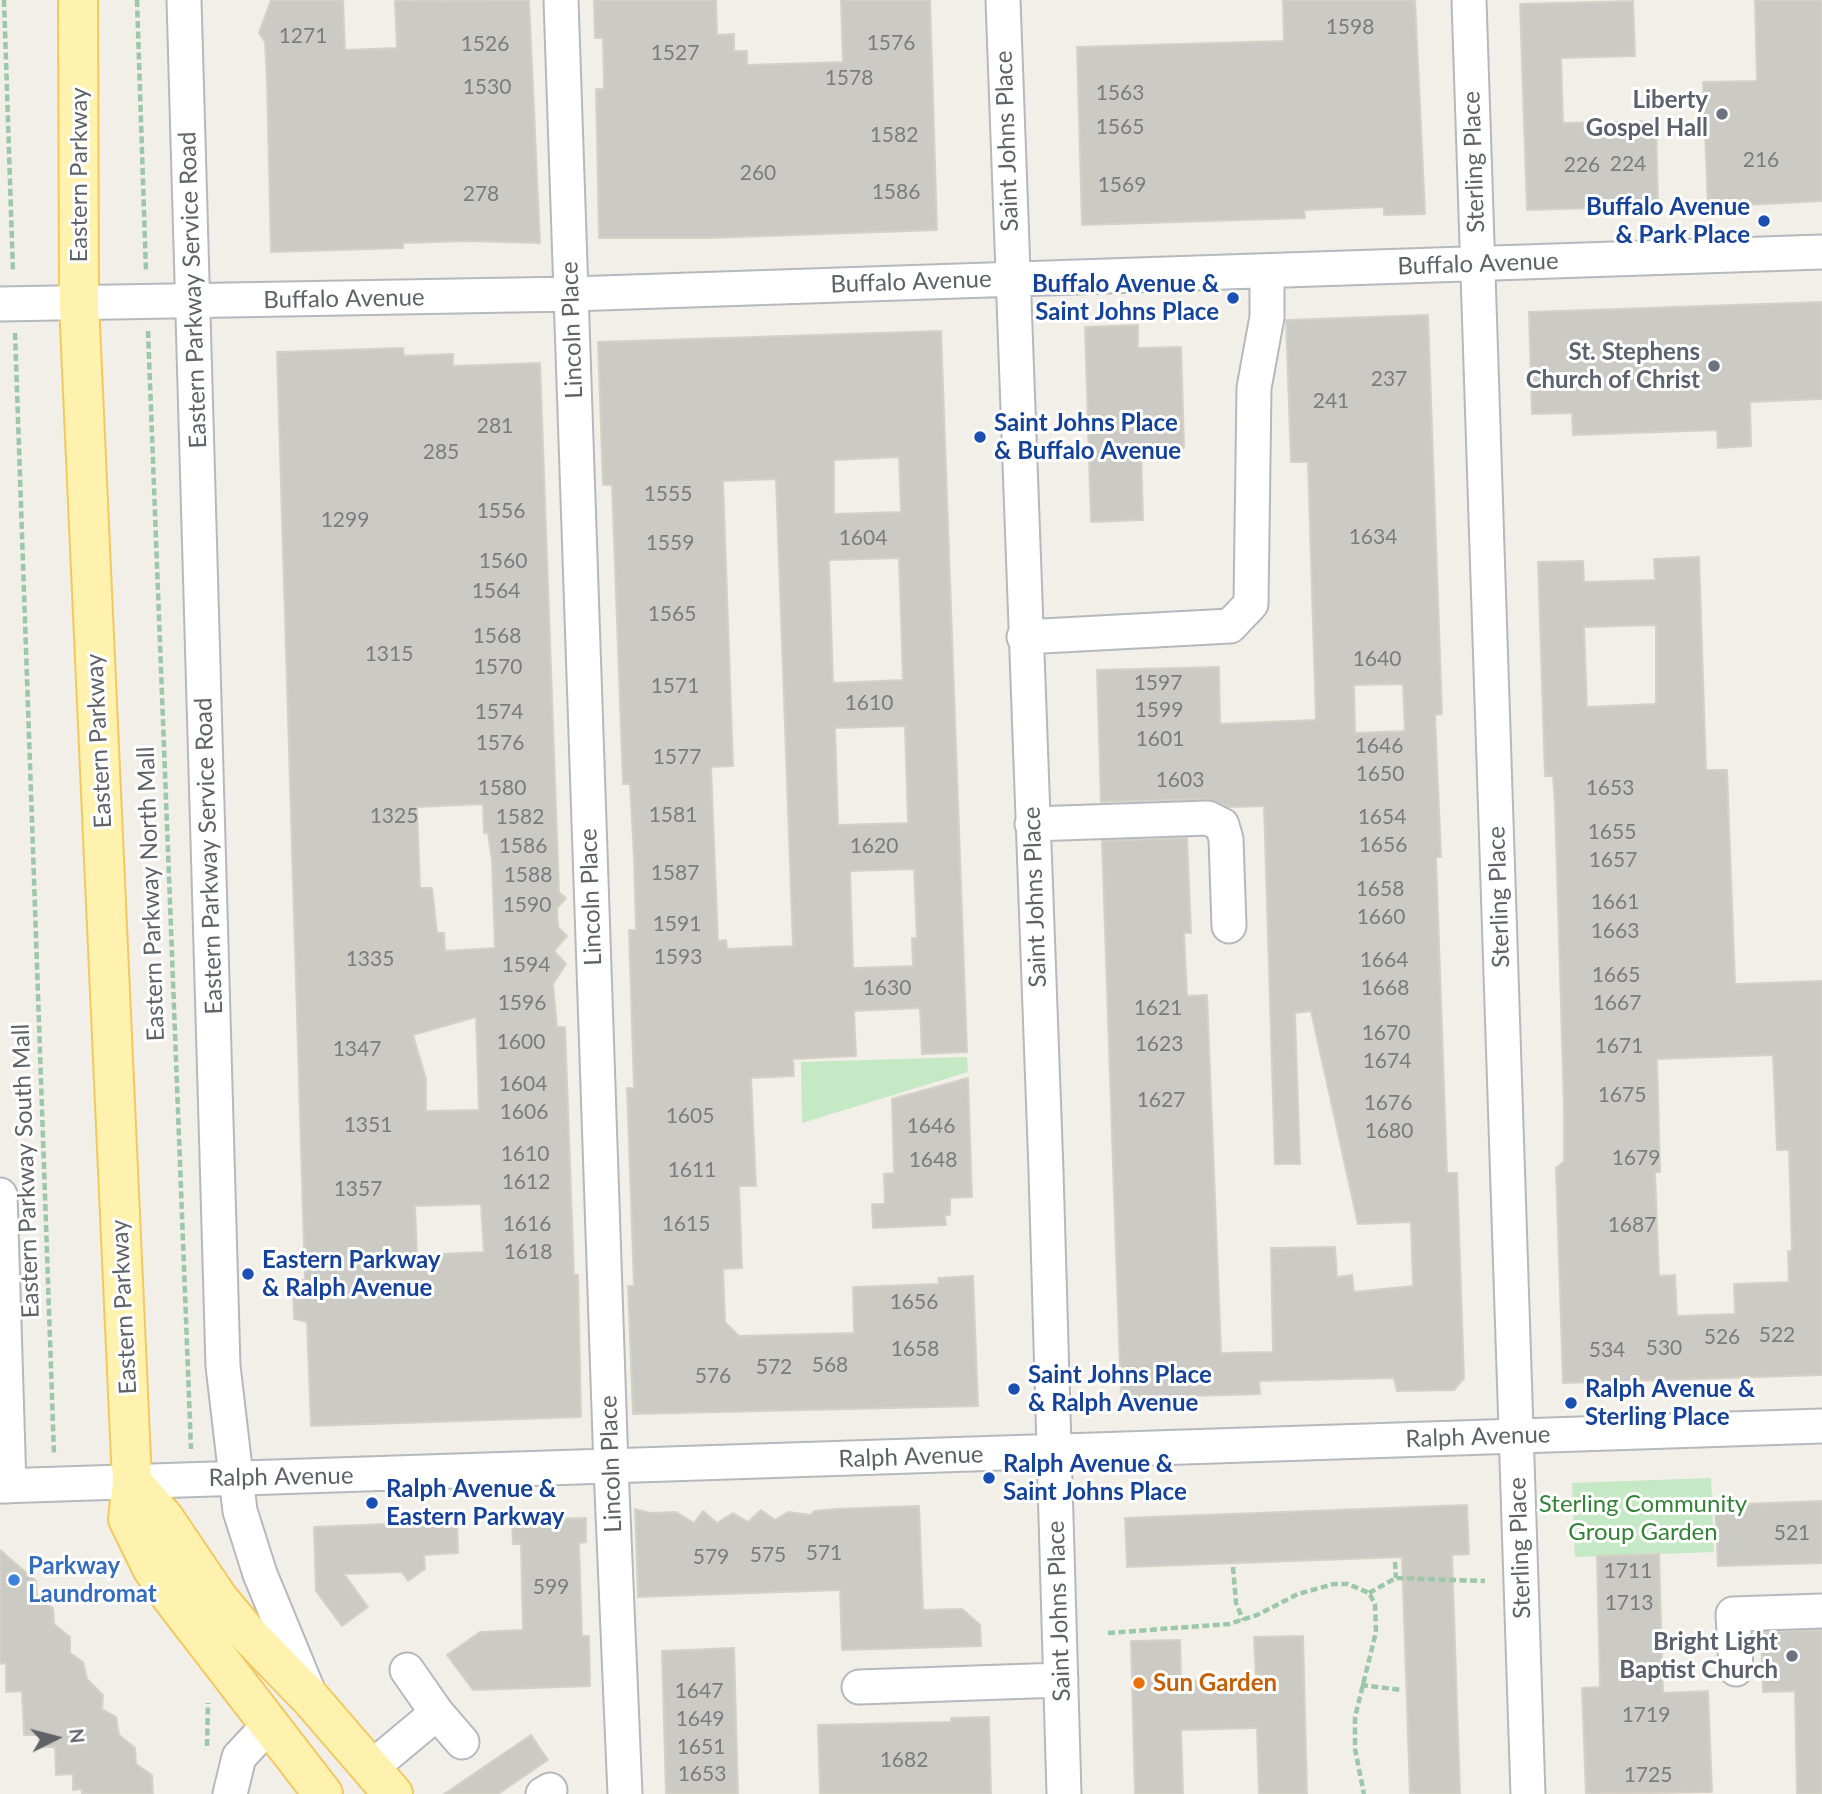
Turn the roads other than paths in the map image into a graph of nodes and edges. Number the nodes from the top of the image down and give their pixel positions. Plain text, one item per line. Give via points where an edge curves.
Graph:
1 (78, 0) edge
2 (184, 0) edge
3 (561, 0) edge
4 (1003, 0) edge
5 (1469, 0) edge
6 (1822, 252) edge
7 (1477, 264) junction
8 (1267, 271) junction
9 (1012, 279) junction
10 (571, 294) junction
11 (193, 302) junction
12 (79, 303) junction
13 (0, 304) edge
14 (1024, 637) junction
15 (1031, 824) junction
16 (1229, 926) dead end
17 (0, 1195) edge
18 (1822, 1426) edge
19 (1517, 1436) junction
20 (1055, 1450) junction
21 (611, 1467) junction
22 (236, 1479) junction
23 (132, 1482) junction
24 (5, 1486) edge
25 (1822, 1611) edge
26 (1736, 1669) dead end
27 (407, 1670) dead end
28 (1061, 1680) junction
29 (859, 1687) dead end
30 (311, 1699) junction
31 (437, 1713) junction
32 (268, 1726) junction
33 (462, 1742) dead end
34 (382, 1781) edge
35 (230, 1794) edge
36 (323, 1794) edge
37 (625, 1794) edge
38 (1065, 1794) edge
39 (1528, 1794) edge

1 - 12 main road, Eastern Parkway
2 - 11 street, Eastern Parkway Service Road
3 - 10 street, Lincoln Place
4 - 9 street, Saint Johns Place
5 - 7 street, Sterling Place
6 - 7 street, Buffalo Avenue
7 - 8 street, Buffalo Avenue
7 - 19 street, Sterling Place
8 - 9 street, Buffalo Avenue
8 - 14 street via 1267,317 1254,388 1251,604 1230,625
9 - 10 street, Buffalo Avenue
9 - 14 street, Saint Johns Place
10 - 11 street, Buffalo Avenue
10 - 21 street, Lincoln Place
11 - 12 street, Buffalo Avenue
11 - 22 street, Eastern Parkway Service Road via 223,1366
12 - 13 street, Buffalo Avenue
12 - 23 main road, Eastern Parkway
14 - 15 street, Saint Johns Place
15 - 16 street via 1208,818 1222,825
15 - 20 street, Saint Johns Place
17 - 24 street
18 - 19 street, Ralph Avenue
19 - 20 street, Ralph Avenue
19 - 39 street, Sterling Place
20 - 21 street, Ralph Avenue
20 - 28 street, Saint Johns Place
21 - 22 street, Ralph Avenue
21 - 37 street, Lincoln Place
22 - 23 street, Ralph Avenue
22 - 30 street, Eastern Parkway Service Road via 240,1511 260,1574
23 - 24 street, Ralph Avenue
23 - 30 main road via 164,1518 218,1598
23 - 32 main road, Eastern Parkway via 128,1519 152,1569
25 - 26 street via 1733,1614
27 - 31 street
28 - 29 street
28 - 38 street, Saint Johns Place
30 - 34 main road
31 - 33 street
31 - 34 street
32 - 35 street via 239,1757
32 - 36 main road, Eastern Parkway

